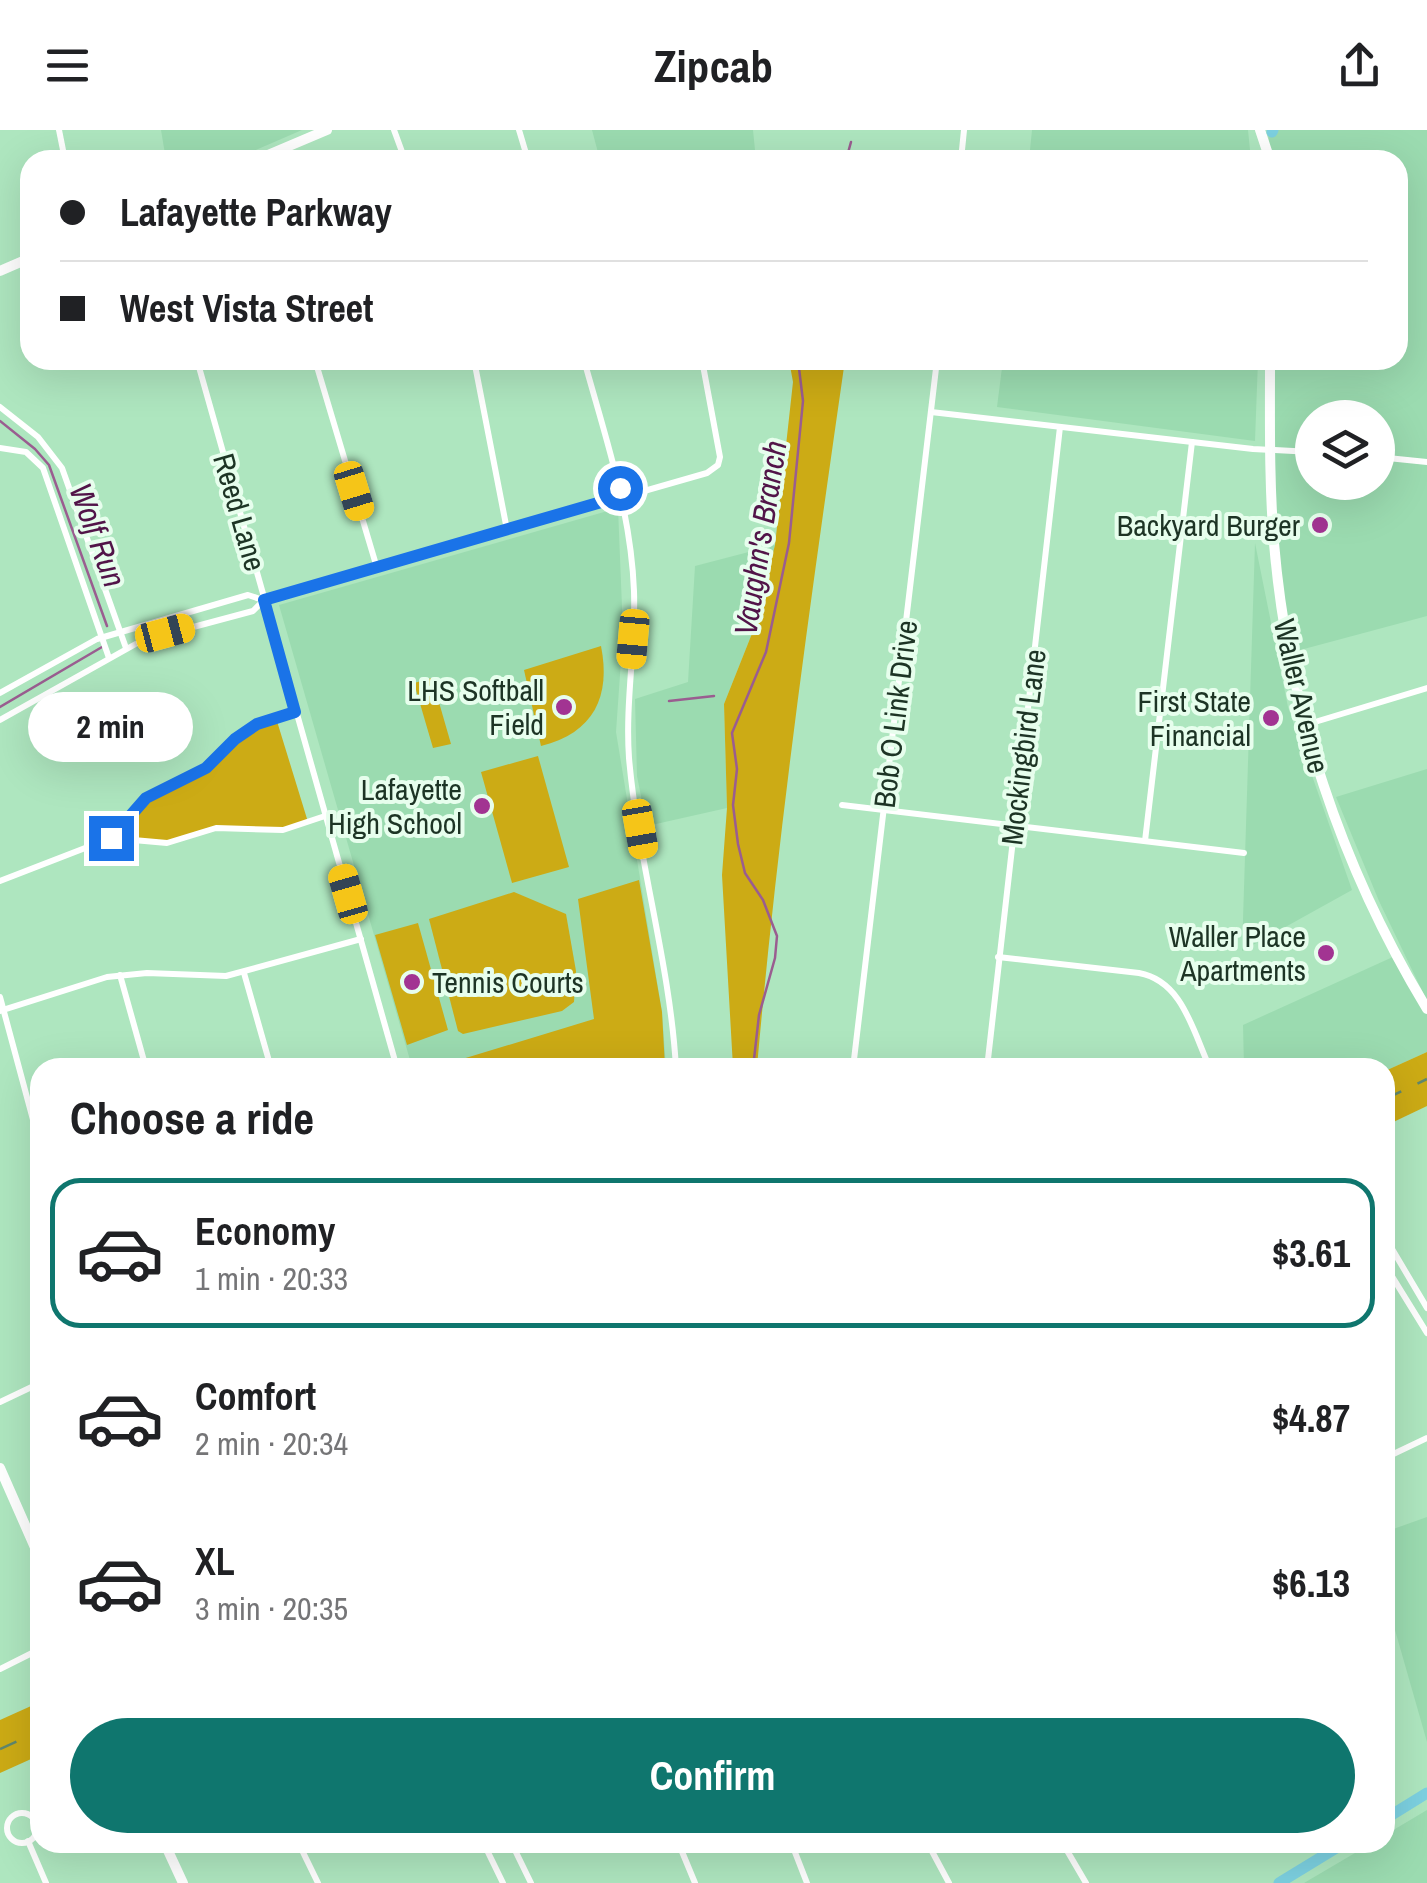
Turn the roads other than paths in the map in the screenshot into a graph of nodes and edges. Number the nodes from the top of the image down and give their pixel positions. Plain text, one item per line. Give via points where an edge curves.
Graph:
1 (327, 130) edge
2 (281, 150) edge
3 (199, 370) edge
4 (318, 370) edge
5 (476, 370) edge
6 (587, 370) edge
7 (704, 370) edge
8 (936, 370) edge
9 (1270, 370) edge
10 (0, 407) edge
11 (931, 412) junction
12 (1060, 427) junction
13 (1192, 442) junction
14 (0, 448) edge
15 (48, 448) junction
16 (1270, 450) junction
17 (1295, 451) edge
18 (1395, 459) edge
19 (37, 460) junction
20 (1427, 462) edge
21 (622, 496) junction
22 (507, 530) junction
23 (377, 568) junction
24 (264, 600) junction
25 (120, 631) junction
26 (102, 637) junction
27 (126, 648) junction
28 (109, 658) junction
29 (1427, 688) edge
30 (0, 693) edge
31 (295, 712) junction
32 (0, 720) edge
33 (1305, 725) junction
34 (842, 805) dead end
35 (884, 812) junction
36 (326, 816) junction
37 (1014, 826) junction
38 (111, 838) junction
39 (1145, 841) junction
40 (1244, 853) dead end
41 (0, 881) edge
42 (361, 939) junction
43 (998, 957) junction
44 (244, 973) junction
45 (120, 975) junction
46 (0, 997) edge
47 (2, 1010) edge
48 (1427, 1010) edge
49 (143, 1058) edge
50 (267, 1058) edge
51 (395, 1058) edge
52 (675, 1058) edge
53 (854, 1058) edge
54 (988, 1058) edge
55 (1205, 1058) edge
56 (30, 1110) edge
57 (1395, 1254) edge
58 (1406, 1273) junction
59 (1395, 1279) edge
60 (1395, 1282) edge
61 (1427, 1308) edge
62 (1427, 1333) edge
63 (30, 1388) edge
64 (0, 1402) edge
65 (1427, 1438) edge
66 (1395, 1453) edge
67 (0, 1469) edge
68 (30, 1536) edge
69 (30, 1654) edge
70 (0, 1669) edge
71 (1427, 1794) edge
72 (1395, 1810) edge
73 (30, 1818) edge
74 (30, 1838) edge
75 (28, 1841) junction
76 (30, 1846) edge
77 (33, 1853) edge
78 (169, 1853) edge
79 (303, 1853) edge
80 (488, 1853) edge
81 (516, 1853) edge
82 (683, 1853) edge
83 (795, 1853) edge
84 (933, 1853) edge
85 (1068, 1853) edge
86 (1328, 1853) edge
87 (46, 1883) edge
88 (183, 1883) edge
89 (318, 1883) edge
90 (502, 1883) edge
91 (530, 1883) edge
92 (695, 1883) edge
93 (807, 1883) edge
94 (950, 1883) edge
95 (1086, 1883) edge
96 (1279, 1883) edge

1 - 2 main road
3 - 24 street, Reed Lane
4 - 23 street
5 - 22 street
6 - 21 street
7 - 21 street via 718,465
8 - 11 street, Bob O Link Drive
9 - 16 main road, Waller Avenue
10 - 15 street
11 - 12 street
11 - 35 street, Bob O Link Drive
12 - 13 street
12 - 37 street, Mockingbird Lane
13 - 16 street
13 - 39 street
14 - 19 street
15 - 19 street
15 - 25 street via 65,475
16 - 17 street
16 - 33 main road, Waller Avenue via 1278,585
18 - 20 street
19 - 26 street
21 - 22 street
21 - 52 street via 634,592 629,760
22 - 23 street
23 - 24 street
24 - 25 street via 248,595
24 - 27 street via 253,611
24 - 31 street, Reed Lane
25 - 26 street
25 - 27 street
26 - 28 street
26 - 30 street
27 - 28 street
28 - 32 street
29 - 33 street
31 - 36 street, Reed Lane
31 - 38 street via 257,724 206,768 146,798
33 - 48 main road, Waller Avenue via 1356,875
34 - 35 street
35 - 37 street
35 - 53 street, Bob O Link Drive
36 - 38 street via 283,830 216,828 168,843
36 - 42 street, Reed Lane
37 - 39 street
37 - 43 street, Mockingbird Lane
38 - 41 street
39 - 40 street
42 - 44 street
42 - 51 street, Reed Lane
43 - 54 street, Mockingbird Lane
43 - 55 street via 1160,979 1176,995
44 - 45 street
44 - 50 street
45 - 47 street
45 - 49 street
46 - 47 street
47 - 56 street
57 - 58 street
58 - 59 street
58 - 61 street
60 - 62 street
63 - 64 street
65 - 66 street
67 - 68 main road
69 - 70 street
71 - 72 main road
73 - 75 street via 15,1815 7,1827 10,1837
74 - 75 street
75 - 76 street
77 - 87 street
78 - 88 main road
79 - 89 street
80 - 90 street
81 - 91 street
82 - 92 street
83 - 93 street
84 - 94 street
85 - 95 street
86 - 96 main road

